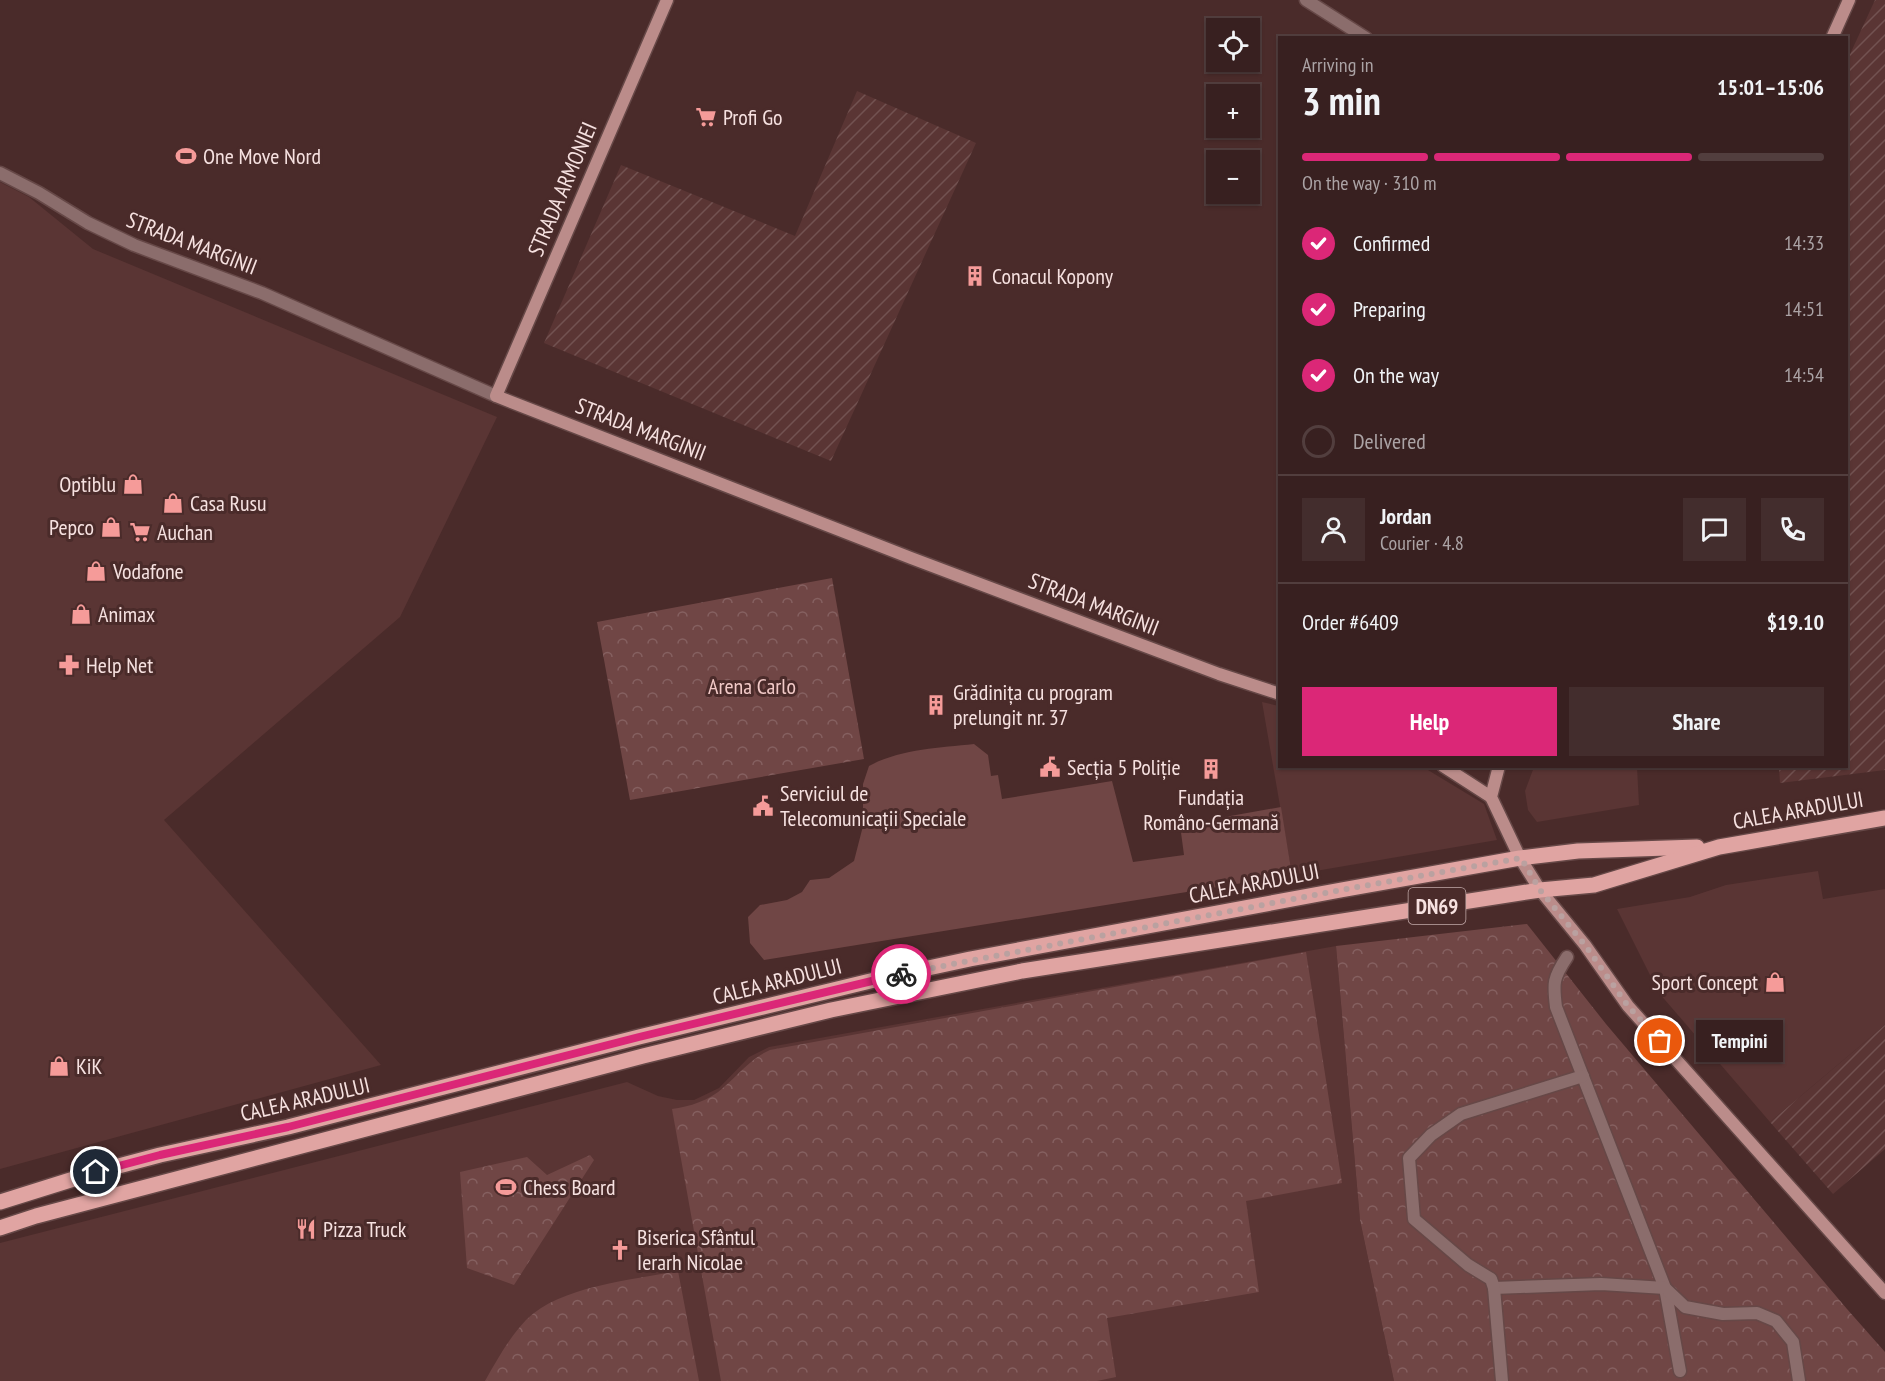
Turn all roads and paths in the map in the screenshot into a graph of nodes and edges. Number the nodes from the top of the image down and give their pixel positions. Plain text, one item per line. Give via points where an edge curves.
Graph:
1 (667, 0) edge
2 (1306, 0) edge
3 (1849, 0) edge
4 (1363, 36) edge
5 (1833, 36) edge
6 (0, 173) edge
7 (496, 396) junction
8 (1278, 693) edge
9 (1446, 768) edge
10 (1498, 768) edge
11 (1491, 797) junction
12 (1885, 818) edge
13 (1719, 847) junction
14 (1521, 858) junction
15 (1540, 890) junction
16 (1567, 957) dead end
17 (1583, 1076) junction
18 (0, 1202) edge
19 (0, 1228) edge
20 (1494, 1288) junction
21 (1665, 1288) junction
22 (1885, 1293) edge
23 (1680, 1371) dead end
24 (1502, 1381) edge
25 (1799, 1381) edge

1 - 7 street, STRADA ARMONIEI
2 - 4 street
3 - 5 street
6 - 7 street, STRADA MARGINII via 134,245 262,293
7 - 8 street, STRADA MARGINII via 911,558
9 - 11 street
10 - 11 street
11 - 14 street
12 - 13 main road, CALEA ARADULUI / DN69
13 - 14 main road, CALEA ARADULUI / DN69 via 1578,851
13 - 15 main road, CALEA ARADULUI / DN69 via 1594,885
14 - 15 street
14 - 18 main road, CALEA ARADULUI / DN69 via 891,976 141,1160
15 - 19 main road, CALEA ARADULUI / DN69 via 1022,971 831,1010 643,1056
15 - 22 street via 1628,1006
16 - 17 street via 1553,983 1556,1007
17 - 20 street via 1461,1114 1431,1135 1409,1158 1414,1219 1468,1265 1491,1279
17 - 21 street
20 - 21 street via 1601,1284
20 - 24 street
21 - 23 street
21 - 25 street via 1685,1306 1722,1314 1757,1313 1776,1321 1793,1342

